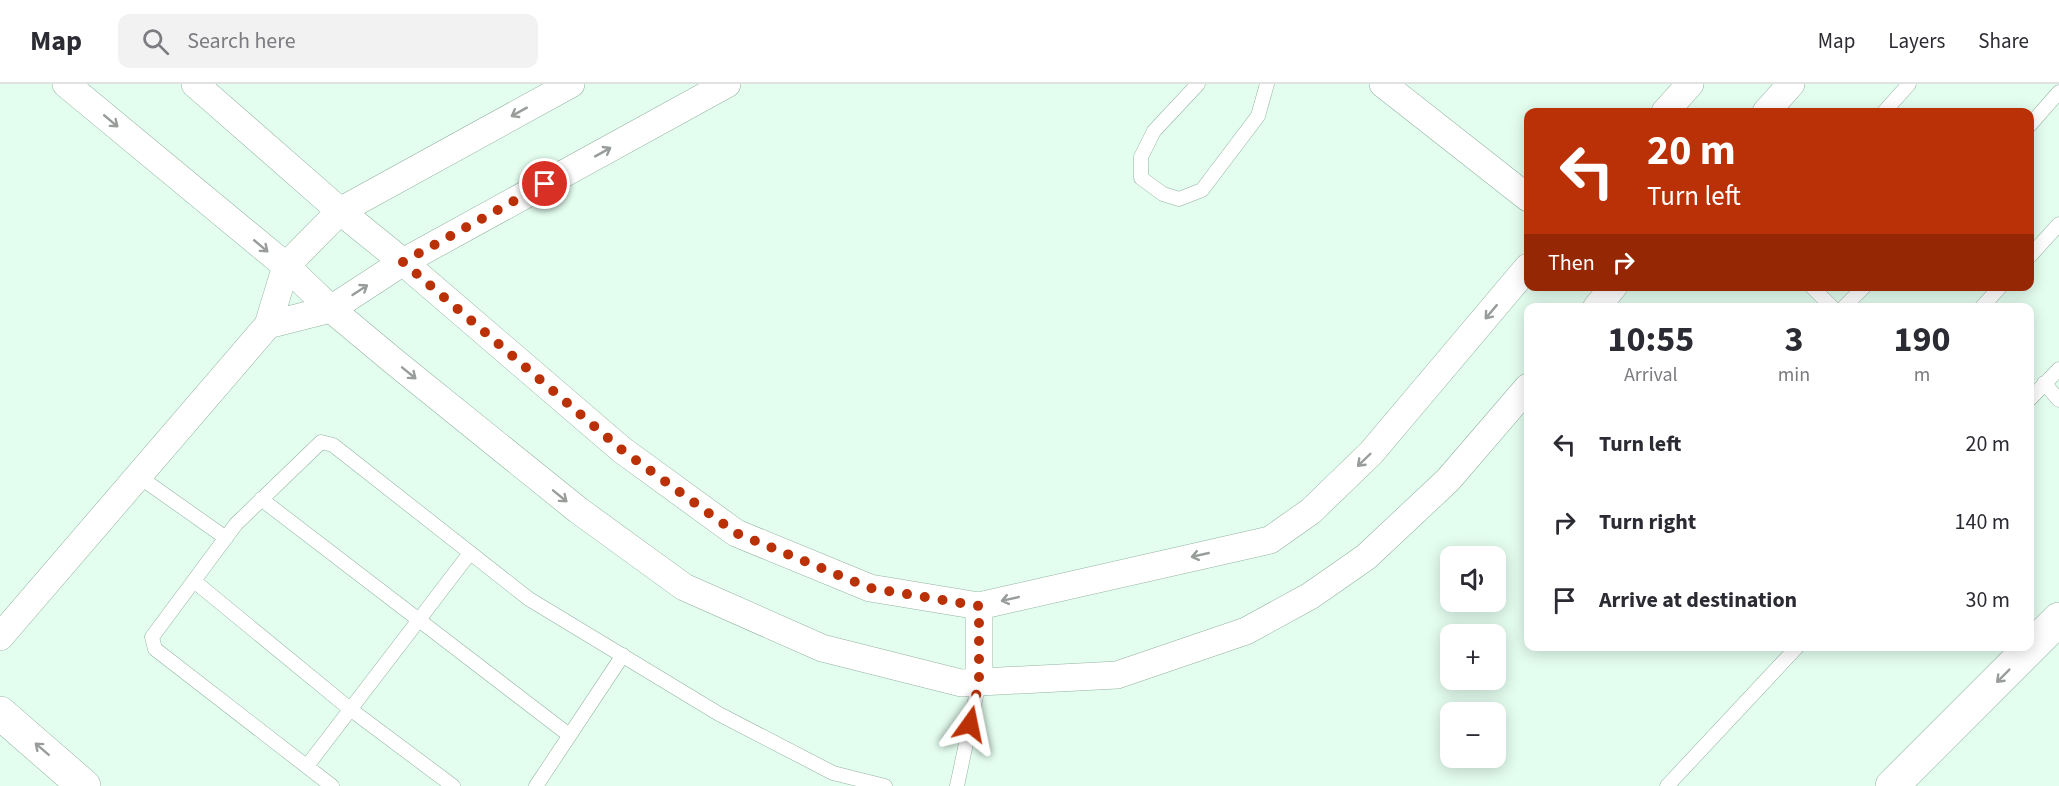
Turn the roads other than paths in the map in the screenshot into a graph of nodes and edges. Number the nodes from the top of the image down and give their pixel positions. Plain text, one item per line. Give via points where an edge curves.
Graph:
1 (66, 84) edge
2 (195, 84) edge
3 (571, 84) edge
4 (727, 84) edge
5 (1198, 84) edge
6 (1267, 84) edge
7 (1383, 84) edge
8 (1690, 84) edge
9 (1791, 84) edge
10 (1909, 84) edge
11 (2059, 92) edge
12 (1669, 108) edge
13 (1770, 108) edge
14 (1888, 108) edge
15 (2034, 120) edge
16 (1524, 195) edge
17 (339, 211) junction
18 (2059, 224) edge
19 (2034, 252) edge
20 (403, 262) junction
21 (286, 266) junction
22 (1524, 272) edge
23 (1610, 291) edge
24 (1816, 291) edge
25 (1860, 291) edge
26 (1996, 291) edge
27 (1600, 303) edge
28 (1828, 303) edge
29 (1848, 303) edge
30 (1986, 303) edge
31 (331, 309) junction
32 (268, 325) junction
33 (2059, 369) edge
34 (2044, 383) junction
35 (1524, 392) edge
36 (2034, 394) edge
37 (2059, 399) edge
38 (138, 476) junction
39 (261, 500) junction
40 (226, 538) junction
41 (470, 553) junction
42 (194, 581) junction
43 (979, 606) junction
44 (419, 620) junction
45 (2059, 620) edge
46 (0, 637) edge
47 (2034, 645) edge
48 (1793, 651) edge
49 (2028, 651) edge
50 (623, 656) junction
51 (979, 682) junction
52 (350, 709) junction
53 (0, 713) edge
54 (569, 735) junction
55 (307, 766) junction
56 (84, 786) edge
57 (332, 786) edge
58 (453, 786) edge
59 (536, 786) edge
60 (885, 786) edge
61 (957, 786) edge
62 (1667, 786) edge
63 (1892, 786) edge

1 -> 21 street
2 - 17 street
3 -> 17 street
20 -> 4 street
5 - 6 lane via 1154,131 1141,157 1141,178 1163,194 1179,199 1202,190 1258,116
7 - 16 street
8 - 12 street
9 - 13 street
10 - 14 lane
11 - 15 lane
17 - 20 street
17 - 21 street
18 - 19 lane
31 -> 20 street
20 - 43 street via 622,450 736,533 870,588
21 - 31 street
21 - 32 street
22 -> 43 street via 1371,453 1311,511 1270,540
23 - 27 street
24 - 28 lane
25 - 29 lane
26 - 30 lane
31 - 32 street
31 -> 51 street via 578,510 684,587 822,648 961,683
32 - 38 street
33 - 34 lane
34 - 36 lane
34 - 37 lane
35 - 51 street via 1448,480 1366,557 1292,606 1246,630 1117,675
38 - 40 lane
38 - 46 street
39 - 40 lane
39 - 41 lane via 321,442 333,445
39 - 44 lane
40 - 42 lane
41 - 44 lane
41 - 50 lane via 529,599
42 - 52 lane
42 - 55 lane via 152,637 155,649
43 - 51 street
44 - 52 lane
44 - 54 lane
45 -> 47 main road
48 - 62 lane
49 -> 63 main road
50 - 54 lane
50 - 60 lane via 719,714 833,772
51 - 61 lane
52 - 55 lane
52 - 58 lane
56 -> 53 main road
54 - 59 lane
55 - 57 lane

